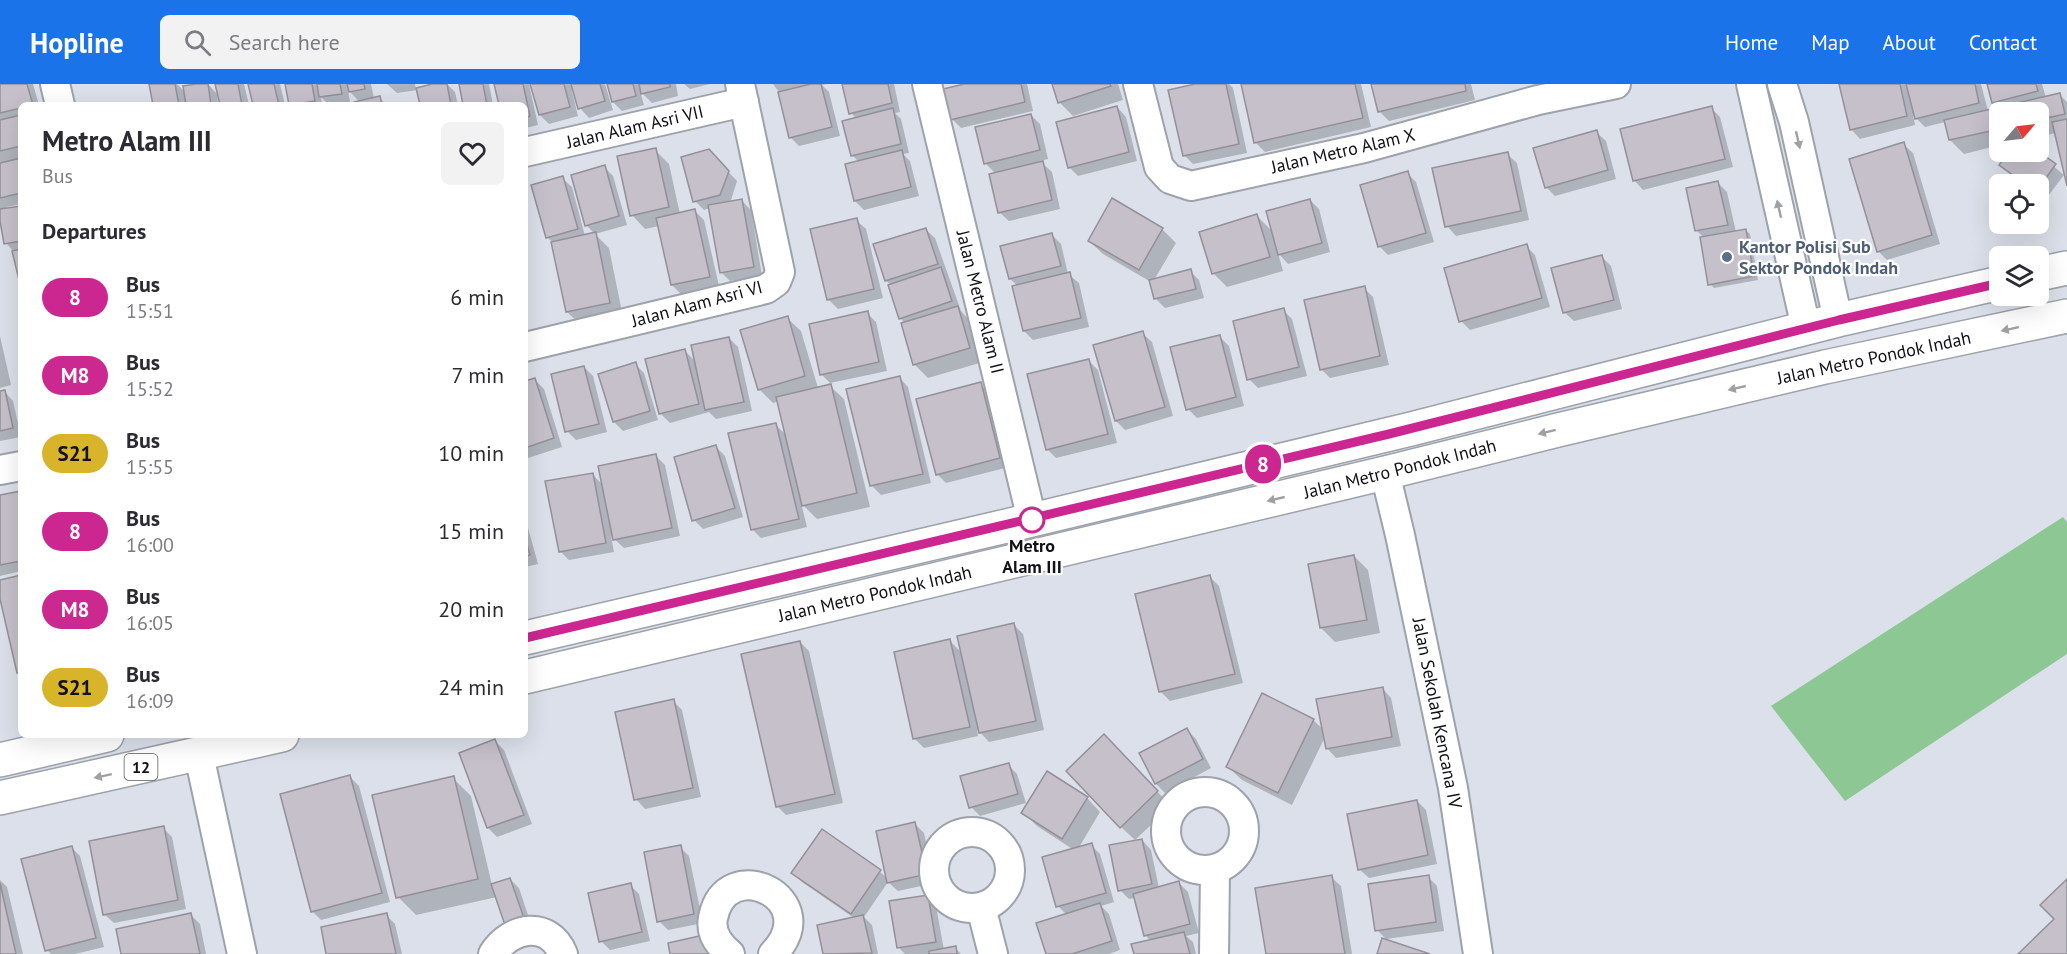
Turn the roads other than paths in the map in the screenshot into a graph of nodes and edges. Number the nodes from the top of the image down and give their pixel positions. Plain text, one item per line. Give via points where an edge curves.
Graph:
1 (927, 84) edge
2 (1138, 84) edge
3 (1616, 84) edge
4 (1751, 84) edge
5 (1782, 84) edge
6 (1534, 92) edge
7 (742, 93) edge
8 (528, 151) edge
9 (2067, 268) edge
10 (2049, 272) edge
11 (1989, 286) edge
12 (2067, 316) edge
13 (1839, 320) junction
14 (1806, 328) junction
15 (528, 346) edge
16 (18, 467) edge
17 (0, 470) edge
18 (1385, 473) junction
19 (1032, 520) junction
20 (528, 637) edge
21 (528, 676) edge
22 (93, 738) edge
23 (270, 738) edge
24 (200, 755) junction
25 (0, 760) edge
26 (0, 798) edge
27 (1215, 870) dead end
28 (981, 907) dead end
29 (242, 954) edge
30 (493, 954) edge
31 (563, 954) edge
32 (730, 954) edge
33 (773, 954) edge
34 (993, 954) edge
35 (1214, 954) edge
36 (1478, 954) edge

1 - 19 street, Jalan Metro Alam II
2 - 6 street, Jalan Metro Alam X via 1160,167 1170,179 1191,186 1364,148
3 - 6 street, Jalan Metro Alam X
14 -> 4 street
5 -> 13 street
7 - 8 street, Jalan Alam Asri VII
7 - 15 street, Jalan Alam Asri VI via 780,272 776,282 765,289
9 - 10 highway
11 - 13 highway, Jalan Metro Pondok Indah
12 -> 18 highway, Jalan Metro Pondok Indah via 1826,368
13 - 14 highway, Jalan Metro Pondok Indah
14 - 19 highway, Jalan Metro Pondok Indah
16 - 17 street
18 -> 21 highway, Jalan Metro Pondok Indah
18 - 36 street, Jalan Sekolah Kencana IV via 1454,788
19 - 20 highway, Jalan Metro Pondok Indah
22 - 25 highway, 12
23 - 24 highway, 12
24 -> 26 highway, 12
24 - 29 street
27 - 35 street
28 - 34 street
30 - 31 street via 501,942 526,930 552,939
32 - 33 street via 715,935 712,921 724,896 748,884 775,893 789,917 788,931

